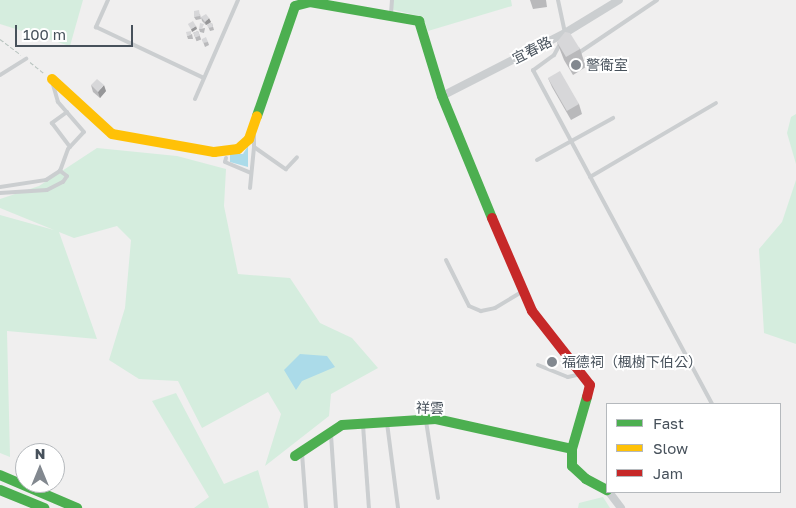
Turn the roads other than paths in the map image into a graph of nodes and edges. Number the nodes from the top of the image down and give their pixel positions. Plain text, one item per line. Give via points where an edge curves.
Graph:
1 (108, 0) edge
2 (238, 0) edge
3 (392, 0) edge
4 (558, 0) edge
5 (619, 0) edge
6 (657, 0) edge
7 (391, 16) junction
8 (567, 36) junction
9 (575, 46) edge
10 (26, 59) dead end
11 (0, 75) edge
12 (204, 78) junction
13 (52, 79) joint
14 (442, 96) junction
15 (195, 98) dead end
16 (716, 103) dead end
17 (67, 112) junction
18 (612, 118) dead end
19 (253, 126) junction
20 (571, 141) junction
21 (70, 147) junction
22 (254, 147) junction
23 (297, 157) dead end
24 (226, 158) dead end
25 (537, 160) dead end
26 (60, 171) junction
27 (251, 173) junction
28 (590, 177) junction
29 (0, 186) edge
30 (250, 188) dead end
31 (0, 193) edge
32 (446, 260) dead end
33 (522, 292) junction
34 (538, 365) dead end
35 (581, 373) junction
36 (711, 403) edge
37 (426, 420) junction
38 (387, 423) junction
39 (363, 424) junction
40 (331, 430) junction
41 (572, 449) junction
42 (299, 453) joint
43 (0, 475) edge
44 (0, 490) edge
45 (606, 490) edge
46 (610, 493) edge
47 (438, 498) dead end
48 (44, 508) edge
49 (77, 508) edge
50 (306, 508) edge
51 (336, 508) edge
52 (370, 508) edge
53 (398, 508) edge
54 (621, 508) edge

1 - 12 lane via 96,27
2 - 12 lane
3 - 7 lane
4 - 8 lane
5 - 8 street, 宜春路
6 - 9 lane via 580,52
7 - 14 street via 419,21
7 - 19 street via 310,2 295,6
8 - 14 street, 宜春路
8 - 20 lane via 554,55 533,70
10 - 11 lane
12 - 15 lane
13 - 17 lane via 58,102
13 - 19 street via 112,134 138,141 214,152 230,150 249,139
14 - 33 street
16 - 28 lane
17 - 21 lane via 84,132
17 - 21 lane via 52,123
18 - 20 lane
19 - 22 lane
20 - 25 lane
20 - 28 lane
21 - 26 lane
22 - 23 lane via 286,170
22 - 27 lane
24 - 27 lane via 225,162
26 - 29 lane via 46,180
26 - 31 lane via 67,176 63,182 47,190
27 - 30 lane
28 - 36 lane
32 - 33 lane via 469,306 480,312 495,308
33 - 35 street via 532,311
34 - 35 lane via 568,377
35 - 41 street via 590,385 589,395
37 - 38 street, 祥雲
37 - 41 street, 祥雲
37 - 47 lane
38 - 39 street, 祥雲
38 - 53 lane
39 - 40 street, 祥雲 via 342,424
39 - 52 lane
40 - 42 street, 祥雲
40 - 51 lane
41 - 45 street via 572,466 586,479
42 - 50 lane
43 - 49 street
44 - 48 street
46 - 54 street

